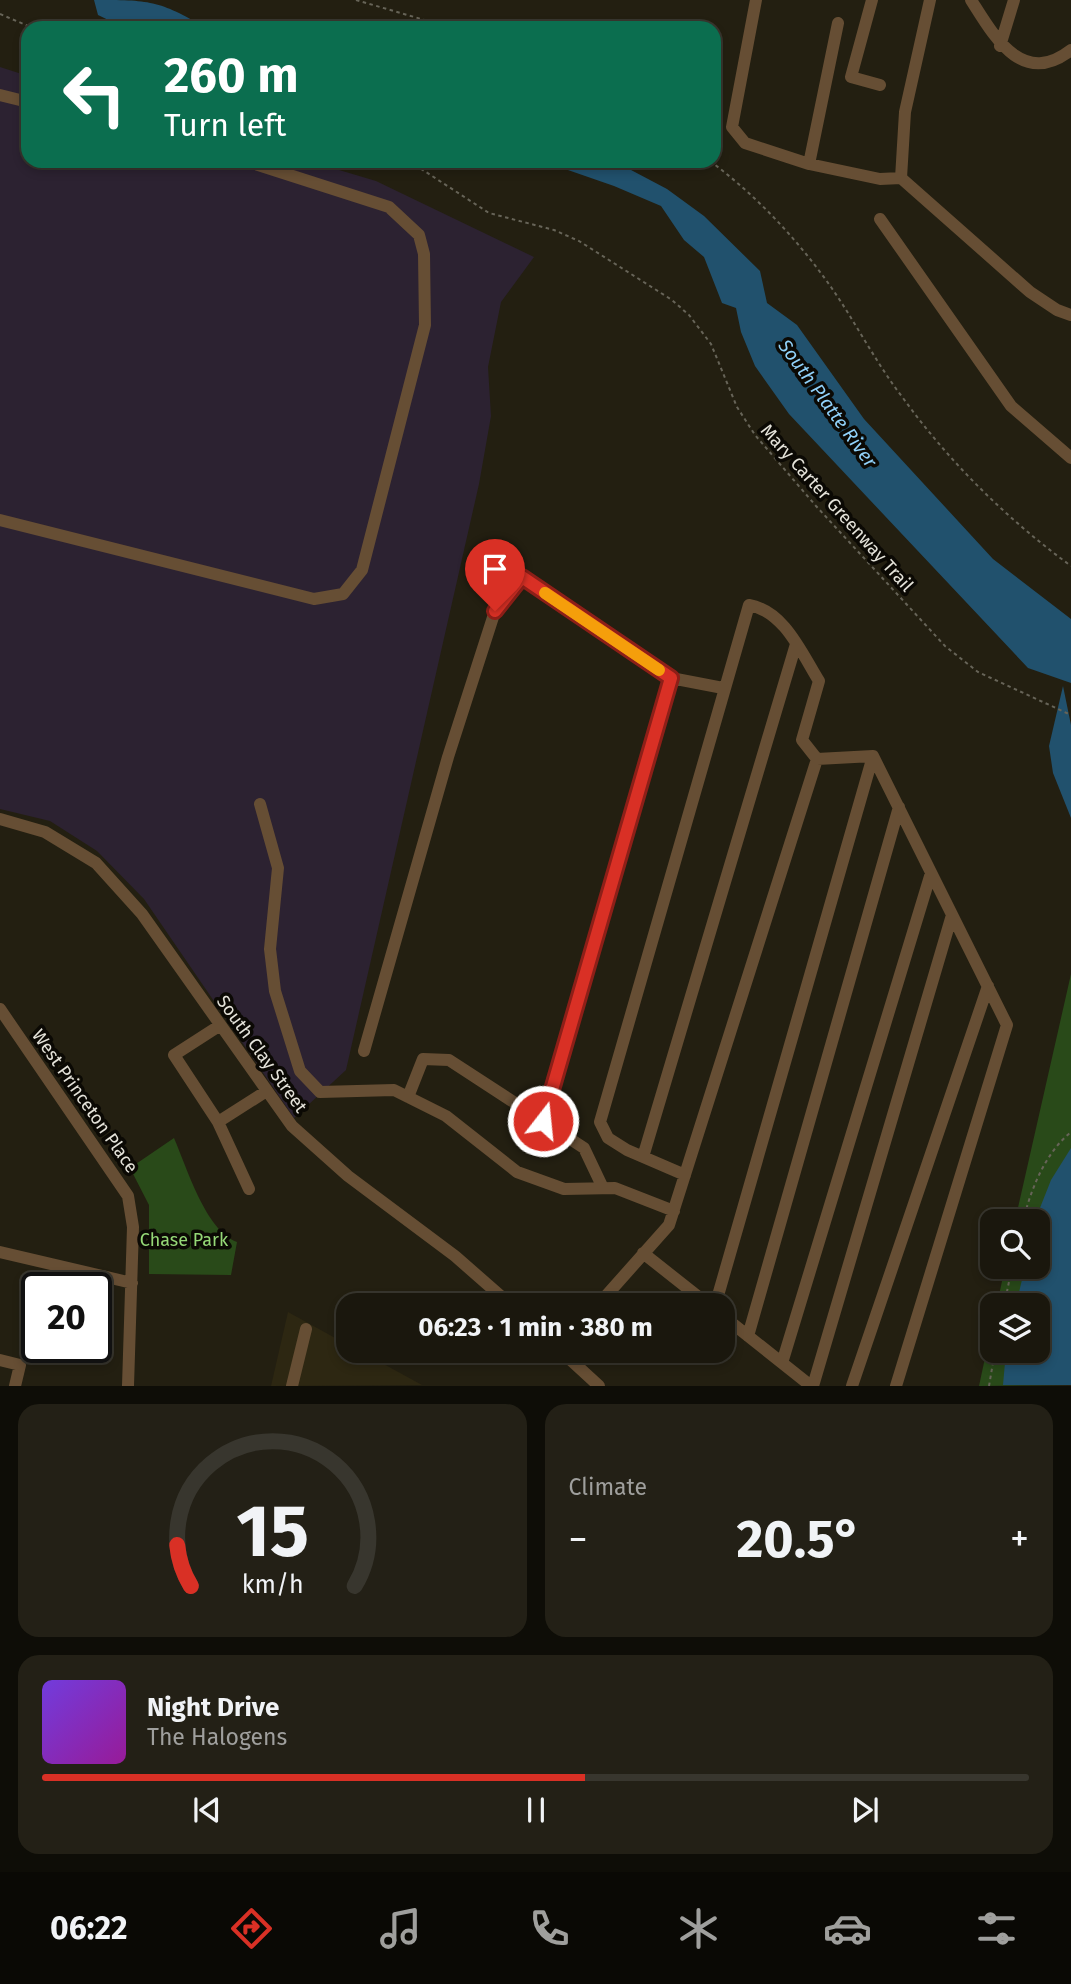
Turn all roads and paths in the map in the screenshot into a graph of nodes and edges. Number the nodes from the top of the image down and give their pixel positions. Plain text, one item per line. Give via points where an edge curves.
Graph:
1 (356, 0) edge
2 (756, 0) edge
3 (872, 0) edge
4 (930, 0) edge
5 (971, 0) edge
6 (1014, 0) edge
7 (0, 14) edge
8 (428, 21) edge
9 (21, 23) edge
10 (838, 23) dead end
11 (1000, 46) junction
12 (1071, 50) edge
13 (1057, 61) junction
14 (1071, 65) edge
15 (880, 85) dead end
16 (0, 95) edge
17 (21, 100) edge
18 (810, 164) junction
19 (268, 168) edge
20 (420, 168) edge
21 (718, 168) edge
22 (901, 178) junction
23 (880, 219) dead end
24 (1071, 316) edge
25 (1071, 458) edge
26 (0, 520) edge
27 (1071, 566) edge
28 (796, 645) junction
29 (671, 678) junction
30 (723, 688) junction
31 (1071, 715) edge
32 (873, 756) junction
33 (817, 759) junction
34 (260, 804) dead end
35 (899, 807) junction
36 (0, 819) edge
37 (931, 873) junction
38 (952, 915) junction
39 (988, 986) junction
40 (0, 1009) edge
41 (219, 1026) junction
42 (364, 1051) dead end
43 (265, 1092) junction
44 (408, 1097) junction
45 (543, 1121) junction
46 (218, 1122) junction
47 (1071, 1132) edge
48 (608, 1138) junction
49 (584, 1148) junction
50 (643, 1157) junction
51 (685, 1175) junction
52 (603, 1188) junction
53 (249, 1189) dead end
54 (1027, 1209) edge
55 (674, 1211) junction
56 (0, 1252) edge
57 (643, 1253) junction
58 (132, 1283) junction
59 (497, 1293) edge
60 (608, 1293) edge
61 (694, 1293) edge
62 (719, 1293) edge
63 (735, 1326) edge
64 (306, 1329) dead end
65 (748, 1336) junction
66 (0, 1360) edge
67 (574, 1363) edge
68 (782, 1363) junction
69 (993, 1363) edge
70 (15, 1385) edge
71 (128, 1385) edge
72 (292, 1385) edge
73 (599, 1385) edge
74 (812, 1385) edge
75 (852, 1385) edge
76 (896, 1385) edge
77 (989, 1385) edge

1 - 8 path
2 - 18 street via 732,127 745,143
3 - 15 street via 851,77
4 - 22 street via 905,112
5 - 11 street
6 - 11 street
7 - 9 path
10 - 18 street
11 - 13 street via 1035,63
12 - 13 street
13 - 14 street
16 - 17 street
18 - 22 street via 880,179
19 - 26 street via 389,207 419,235 425,254 425,326 362,570 343,594 314,599
20 - 31 path, Mary Carter Greenway Trail via 489,213 565,235 672,300 711,344 737,407 755,435 920,620 965,664
21 - 27 path via 769,211 830,285 882,369 928,431 994,504
22 - 24 street via 1030,292
23 - 25 street via 1011,407
28 - 30 street via 775,615 748,605
28 - 33 street via 818,681 802,740
28 - 50 street
29 - 30 street
29 - 42 street via 522,577 490,624
29 - 45 street
30 - 48 street via 600,1122
32 - 33 street
32 - 35 street
32 - 62 street
33 - 51 street
34 - 44 street via 278,868 270,949 275,991 300,1071 320,1092 394,1090
35 - 37 street
35 - 65 street
36 - 41 street, South Clay Street via 45,832 96,863 142,914
37 - 38 street
37 - 68 street
38 - 39 street
38 - 74 street
39 - 75 street
39 - 76 street via 1007,1025
40 - 58 street, West Princeton Place via 122,1184 132,1214
41 - 43 street, South Clay Street
41 - 46 street via 174,1055
43 - 46 street
43 - 59 street, South Clay Street via 319,1153
44 - 45 street via 423,1059 449,1060
44 - 52 street via 446,1116 517,1172 564,1189
45 - 49 street
46 - 53 street
47 - 54 path via 1054,1150
48 - 49 street
48 - 50 street
49 - 52 street
50 - 51 street
51 - 55 street
52 - 55 street via 615,1188
55 - 57 street via 669,1225
56 - 58 street
57 - 60 street
57 - 61 street
58 - 71 street, West Princeton Place
63 - 65 street
64 - 72 street
65 - 68 street
66 - 70 street via 20,1365
67 - 73 street
68 - 74 street
69 - 77 path

